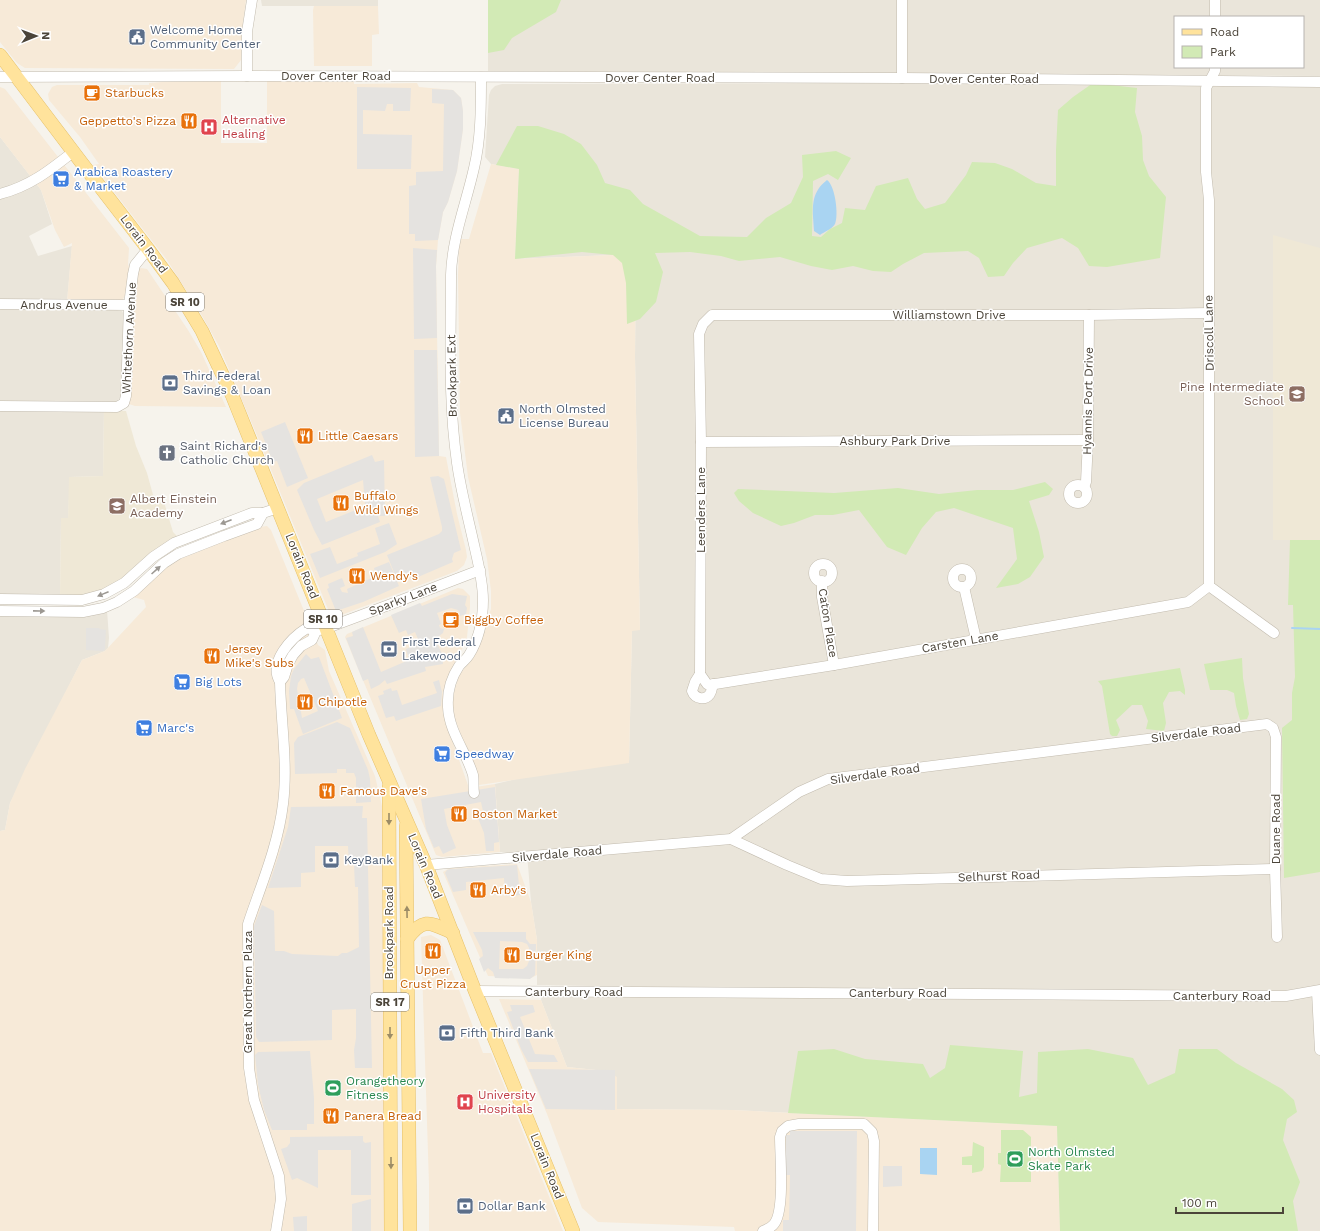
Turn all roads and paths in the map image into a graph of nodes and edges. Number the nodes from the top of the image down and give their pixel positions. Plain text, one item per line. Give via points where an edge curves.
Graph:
1 (252, 0) edge
2 (902, 0) edge
3 (1215, 0) edge
4 (1215, 16) edge
5 (0, 54) edge
6 (1215, 68) edge
7 (247, 76) junction
8 (0, 77) edge
9 (18, 77) junction
10 (481, 78) junction
11 (902, 78) junction
12 (1210, 80) junction
13 (1320, 82) edge
14 (73, 152) junction
15 (0, 194) edge
16 (148, 249) junction
17 (0, 304) edge
18 (129, 305) junction
19 (1209, 313) junction
20 (1089, 315) junction
21 (699, 334) joint
22 (0, 406) edge
23 (1088, 440) junction
24 (701, 442) junction
25 (1084, 487) dead end
26 (278, 508) junction
27 (264, 513) junction
28 (480, 570) junction
29 (822, 581) dead end
30 (1209, 586) junction
31 (964, 587) dead end
32 (0, 599) edge
33 (0, 611) edge
34 (322, 630) junction
35 (1274, 633) dead end
36 (976, 639) junction
37 (834, 665) junction
38 (700, 674) junction
39 (710, 684) junction
40 (1267, 724) joint
41 (389, 780) junction
42 (474, 793) dead end
43 (406, 820) junction
44 (731, 839) junction
45 (426, 865) junction
46 (1275, 868) junction
47 (453, 933) junction
48 (1277, 937) dead end
49 (407, 939) junction
50 (475, 991) junction
51 (1319, 991) edge
52 (1320, 1050) edge
53 (277, 1231) edge
54 (391, 1231) edge
55 (410, 1231) edge
56 (573, 1231) edge
57 (763, 1231) edge
58 (873, 1231) edge

1 - 7 street via 247,32
2 - 11 street
3 - 4 street
5 - 9 main road, Lorain Road / SR 10
6 - 12 street, Driscoll Lane
7 - 9 street, Dover Center Road
7 - 10 street, Dover Center Road
8 - 9 street, Dover Center Road
9 - 14 main road, Lorain Road / SR 10
10 - 11 street, Dover Center Road
10 - 28 street, Brookpark Ext via 478,154 451,264 453,431 459,476
11 - 12 street, Dover Center Road
12 - 13 street, Dover Center Road
12 - 19 street, Driscoll Lane via 1206,88
14 - 15 street via 31,183
14 - 16 main road, Lorain Road / SR 10
16 - 18 street, Whitethorn Avenue via 135,265
16 - 26 main road, Lorain Road / SR 10 via 173,283 202,331 232,395
17 - 18 street, Andrus Avenue
18 - 22 street, Whitethorn Avenue via 124,403 117,407
19 - 20 street, Williamstown Drive
19 - 30 street, Driscoll Lane
20 - 21 street, Williamstown Drive via 712,315 703,324
20 - 23 street, Hyannis Port Drive
21 - 24 street, Leenders Lane
23 - 24 street, Ashbury Park Drive
23 - 25 street, Hyannis Port Drive
24 - 38 street, Leenders Lane
26 - 27 street
26 - 34 main road, Lorain Road / SR 10
27 -> 32 street via 252,512 174,543 153,557 124,583 104,594 82,600
33 -> 27 street via 83,612 103,608 134,591 173,557 257,524
28 - 34 street, Sparky Lane
28 - 42 street, Brookpark Ext via 483,601 481,624 469,656 458,668 448,693 449,716 457,741 473,775
29 - 37 street, Caton Place via 822,597
30 - 35 street
30 - 36 street, Carsten Lane via 1188,602
31 - 36 street
34 - 41 main road, Lorain Road / SR 10
34 - 53 street, Great Northern Plaza via 307,628 297,635 285,648 278,664 276,676 280,682 285,764 283,806 277,837 248,924 250,1074 254,1100 278,1176 281,1203
36 - 37 street, Carsten Lane
37 - 39 street, Carsten Lane
38 - 39 street
38 - 39 street via 692,691 696,697 700,699 710,694
40 - 44 street, Silverdale Road via 828,779 799,792
40 - 46 street, Duane Road via 1273,728 1276,737
41 - 43 main road, Lorain Road / SR 10
41 -> 54 main road, Brookpark Road / SR 17
43 - 45 main road, Lorain Road / SR 10
49 -> 43 main road, Brookpark Road / SR 17
44 - 45 street, Silverdale Road
44 - 46 street, Selhurst Road via 821,879 846,881
45 - 47 main road, Lorain Road / SR 10
46 - 48 street, Duane Road
47 - 49 main road via 432,924 423,924
47 - 50 main road, Lorain Road / SR 10
49 - 55 main road, Brookpark Road / SR 17
50 - 51 street, Canterbury Road via 1286,996
50 - 56 main road, Lorain Road / SR 10
51 - 52 street
57 - 58 street via 775,1224 779,1214 782,1131 788,1126 799,1124 864,1124 872,1132 874,1141

